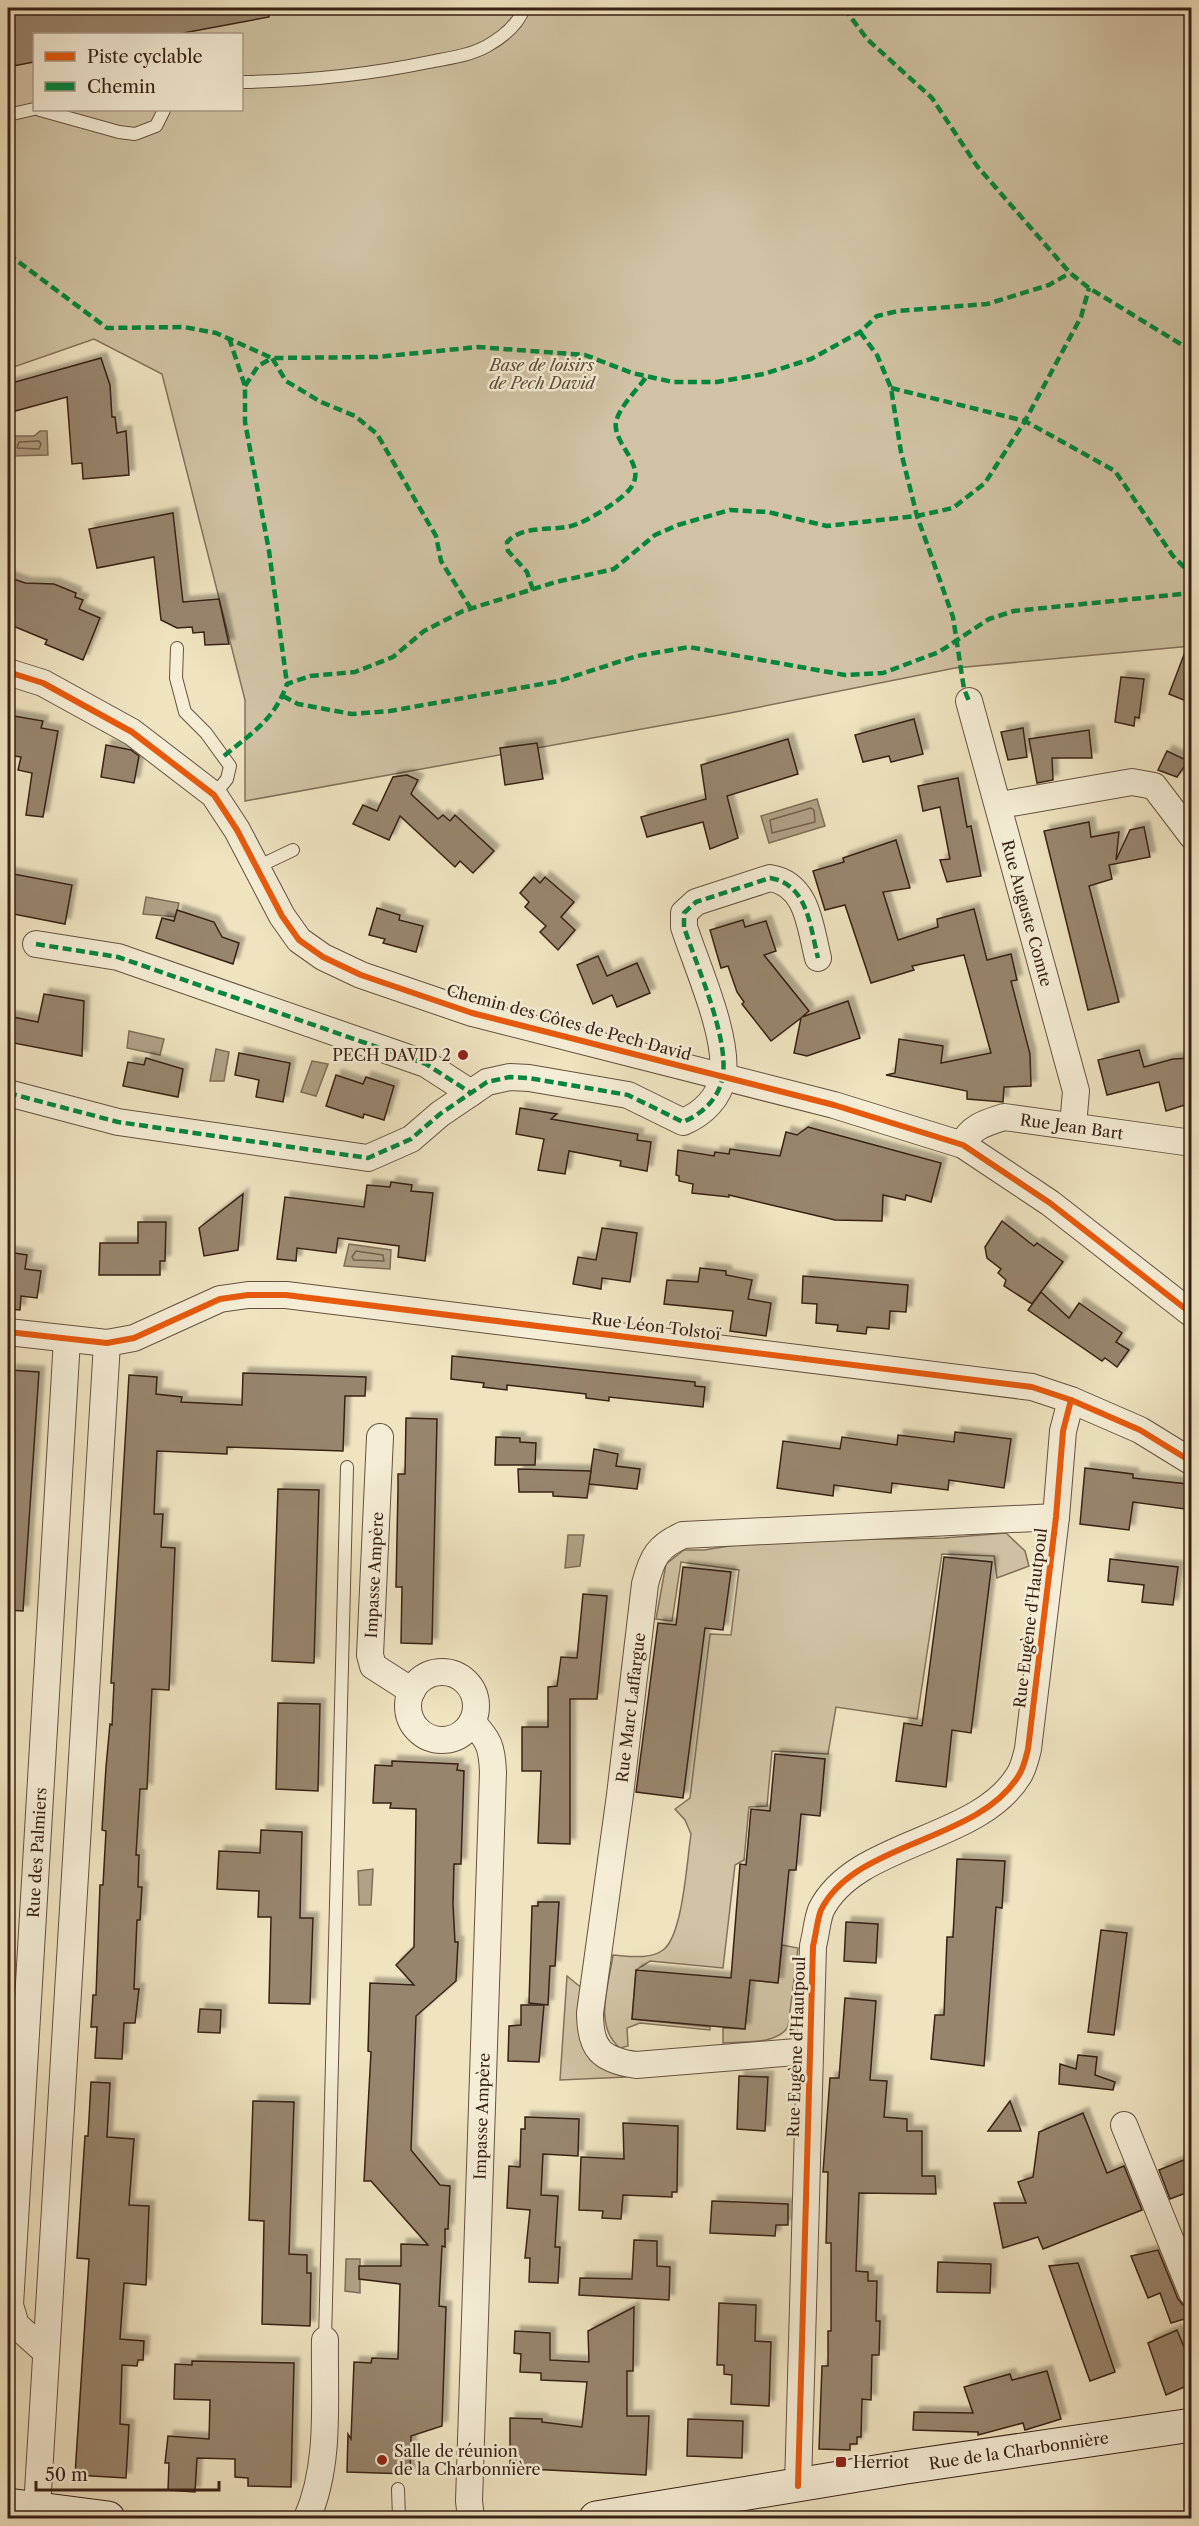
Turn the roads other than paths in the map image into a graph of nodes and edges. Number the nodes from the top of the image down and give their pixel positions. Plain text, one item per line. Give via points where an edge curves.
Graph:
1 (524, 8) edge
2 (243, 81) edge
3 (33, 109) edge
4 (44, 111) edge
5 (164, 111) edge
6 (8, 115) edge
7 (177, 648) dead end
8 (8, 672) edge
9 (969, 701) dead end
10 (214, 795) junction
11 (1000, 806) junction
12 (1191, 836) edge
13 (293, 850) dead end
14 (255, 868) junction
15 (36, 944) dead end
16 (818, 958) dead end
17 (723, 1077) junction
18 (8, 1093) edge
19 (471, 1093) junction
20 (1073, 1126) junction
21 (1191, 1143) edge
22 (963, 1145) junction
23 (1191, 1314) edge
24 (8, 1332) edge
25 (67, 1339) junction
26 (107, 1343) junction
27 (1071, 1400) junction
28 (380, 1437) dead end
29 (1191, 1462) edge
30 (347, 1467) dead end
31 (1056, 1516) junction
32 (412, 1690) junction
33 (472, 1722) junction
34 (809, 2051) junction
35 (1124, 2126) dead end
36 (1191, 2293) edge
37 (325, 2340) joint
38 (45, 2351) junction
39 (1191, 2425) edge
40 (798, 2486) junction
41 (398, 2489) dead end
42 (22, 2507) edge
43 (108, 2518) edge
44 (307, 2518) edge
45 (399, 2518) edge
46 (471, 2518) edge
47 (596, 2518) edge

1 - 2 lane via 504,35 467,54 364,74
3 - 6 lane
4 - 5 lane via 135,134 156,126
7 - 10 lane via 176,678 185,712 230,766 227,779
8 - 10 street, Chemin des Côtes de Pech David via 43,683 132,732
9 - 11 street, Rue Auguste Comte
10 - 14 street, Chemin des Côtes de Pech David
11 - 12 street via 1132,782 1154,786
11 - 20 street, Rue Auguste Comte via 1076,1091
13 - 14 lane
14 - 17 street, Chemin des Côtes de Pech David via 299,940 323,957 361,975 472,1013
15 - 19 street via 118,957 426,1064
16 - 17 street via 801,897 782,880 770,878 696,902 684,913 684,927 721,1040
17 - 19 street via 703,1114 683,1122 628,1095 529,1078 487,1082
17 - 22 street, Chemin des Côtes de Pech David
18 - 19 street via 118,1122 368,1158 411,1139
20 - 21 street, Rue Jean Bart
20 - 22 street, Rue Jean Bart via 1004,1118 986,1122
22 - 23 street, Chemin des Côtes de Pech David via 1050,1203
24 - 25 street, Rue Léon Tolstoï
25 - 26 street, Rue Léon Tolstoï
25 - 38 street, Rue des Palmiers via 9,2305 16,2325
26 - 27 street, Rue Léon Tolstoï via 134,1338 220,1299 286,1295 1032,1387
26 - 38 street
27 - 29 street, Rue Léon Tolstoï via 1140,1430
27 - 31 street, Rue Eugène d'Hautpoul via 1063,1431
28 - 32 street, Impasse Ampère via 370,1655 373,1666
30 - 37 lane
31 - 34 street, Rue Eugène d'Hautpoul via 1028,1749 1020,1774 1007,1791 984,1809 865,1867 839,1886 821,1911 813,1946
31 - 34 street, Rue Marc Laffargue via 683,1535 665,1543 650,1563 590,2032 599,2051 613,2062 636,2065
32 - 33 street via 434,1674 453,1675 469,1686 473,1694 476,1703
32 - 33 street via 410,1719 430,1738 458,1736
33 - 46 street, Impasse Ampère via 492,1751 493,1772
34 - 40 street, Rue Eugène d'Hautpoul
35 - 36 street
37 - 44 street via 322,2467 317,2495
38 - 42 street
39 - 40 street, Rue de la Charbonnière
40 - 47 street, Rue de la Charbonnière
41 - 45 lane
42 - 43 street

